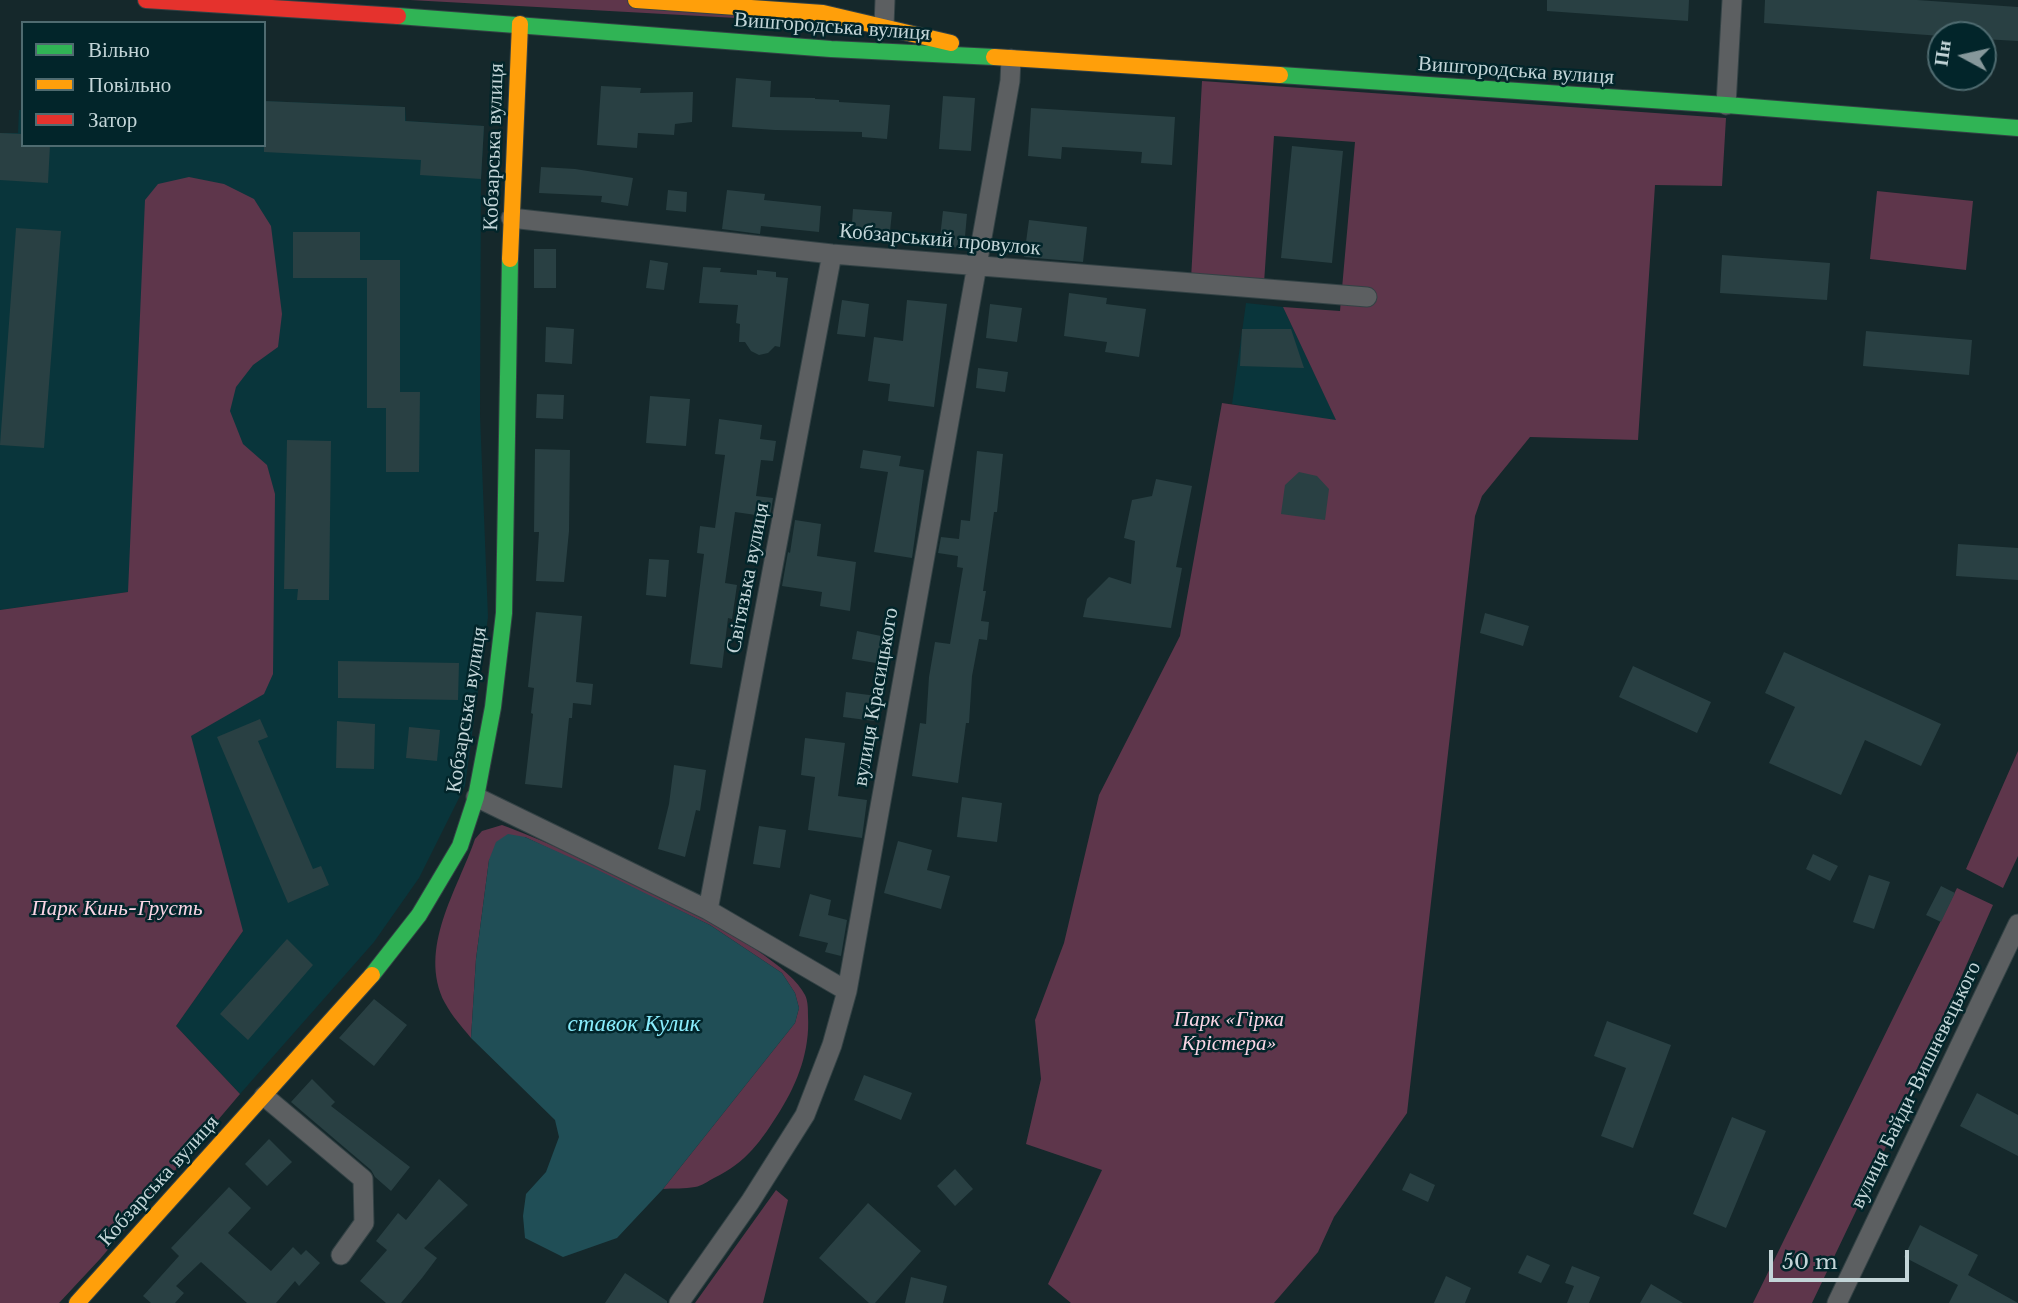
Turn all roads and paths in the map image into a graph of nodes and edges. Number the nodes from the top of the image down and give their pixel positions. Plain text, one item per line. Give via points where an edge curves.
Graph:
1 (146, 0) edge
2 (636, 0) edge
3 (885, 0) edge
4 (1732, 0) edge
5 (520, 24) junction
6 (884, 26) junction
7 (1011, 59) junction
8 (1726, 105) junction
9 (2018, 128) edge
10 (512, 218) junction
11 (832, 254) junction
12 (976, 267) junction
13 (1367, 297) dead end
14 (476, 797) junction
15 (708, 910) junction
16 (2018, 924) edge
17 (846, 991) junction
18 (264, 1096) junction
19 (341, 1255) dead end
20 (77, 1303) edge
21 (679, 1303) edge
22 (1837, 1303) edge

1 - 5 main road, Вишгородська вулиця
2 - 6 main road, Вишгородська вулиця via 823,13
3 - 6 street
4 - 8 street
5 - 7 main road, Вишгородська вулиця
5 - 10 main road, Кобзарська вулиця
6 - 7 main road, Вишгородська вулиця
7 - 8 main road, Вишгородська вулиця
7 - 12 street, вулиця Красицького
8 - 9 main road, Вишгородська вулиця
10 - 11 street, Кобзарський провулок
10 - 14 main road, Кобзарська вулиця via 504,613 494,707
11 - 12 street, Кобзарський провулок
11 - 15 street, Світязька вулиця
12 - 13 street, Кобзарський провулок
12 - 17 street, вулиця Красицького
14 - 15 street
14 - 18 main road, Кобзарська вулиця via 460,846 419,915 366,984
15 - 17 street
16 - 22 street, вулиця Байди-Вишневецького
17 - 21 street, вулиця Красицького via 832,1045 801,1122
18 - 19 street via 363,1179 364,1223
18 - 20 main road, Кобзарська вулиця

